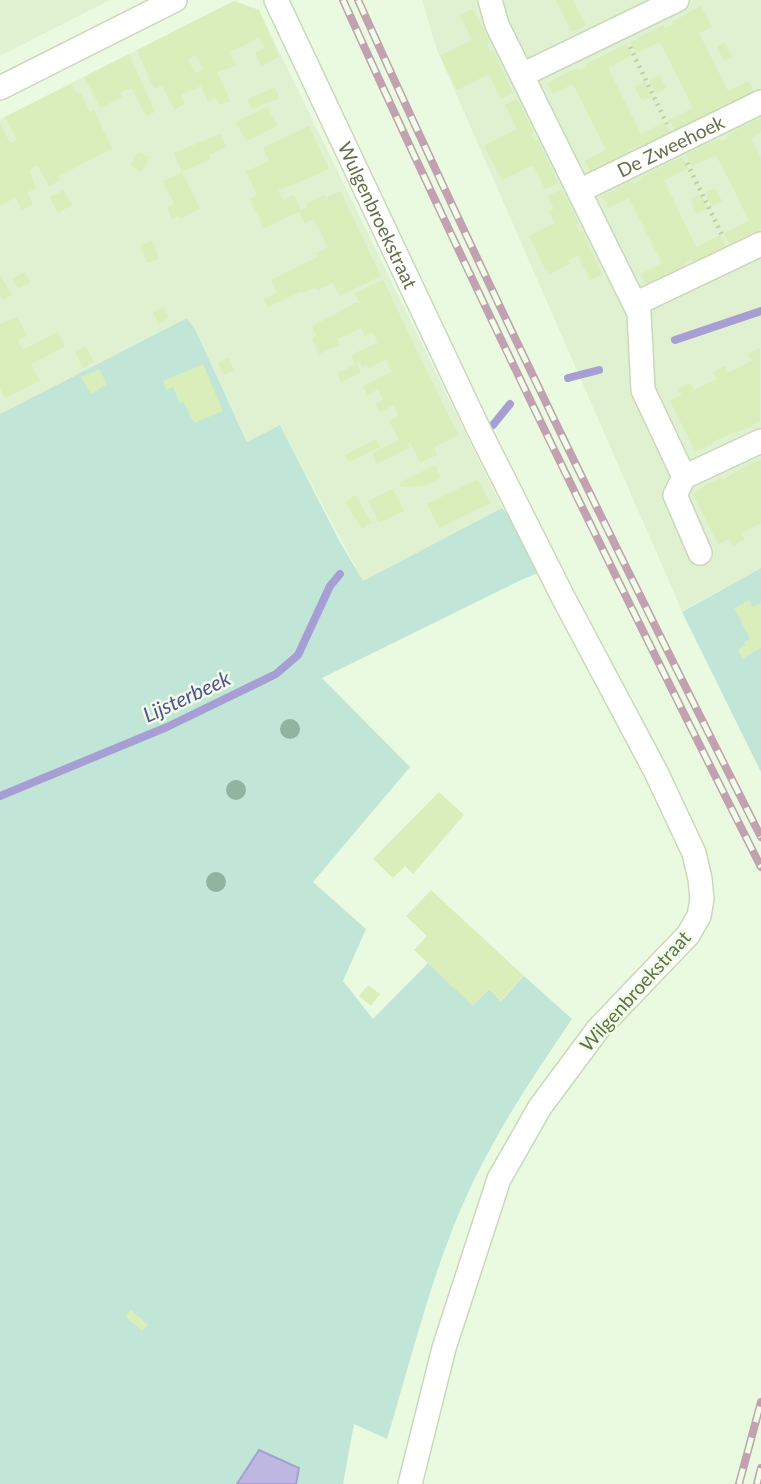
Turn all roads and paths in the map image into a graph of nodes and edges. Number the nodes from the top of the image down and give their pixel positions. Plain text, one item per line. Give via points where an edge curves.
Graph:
1 (175, 0) edge
2 (276, 0) edge
3 (490, 0) edge
4 (677, 0) edge
5 (522, 75) junction
6 (0, 89) edge
7 (761, 102) edge
8 (579, 191) junction
9 (761, 244) edge
10 (635, 304) junction
11 (480, 432) joint
12 (761, 441) edge
13 (684, 477) junction
14 (700, 553) dead end
15 (410, 1484) edge

1 - 6 street
2 - 11 street, Wulgenbroekstraat
3 - 5 street
4 - 5 street
5 - 8 street
7 - 8 street, De Zweehoek
8 - 10 street
9 - 10 street
10 - 13 street via 643,390
11 - 15 street, Wilgenbroekstraat via 656,772 694,853 702,899 688,935 597,1028 540,1107 499,1179 444,1348
12 - 13 street
13 - 14 street via 675,495

